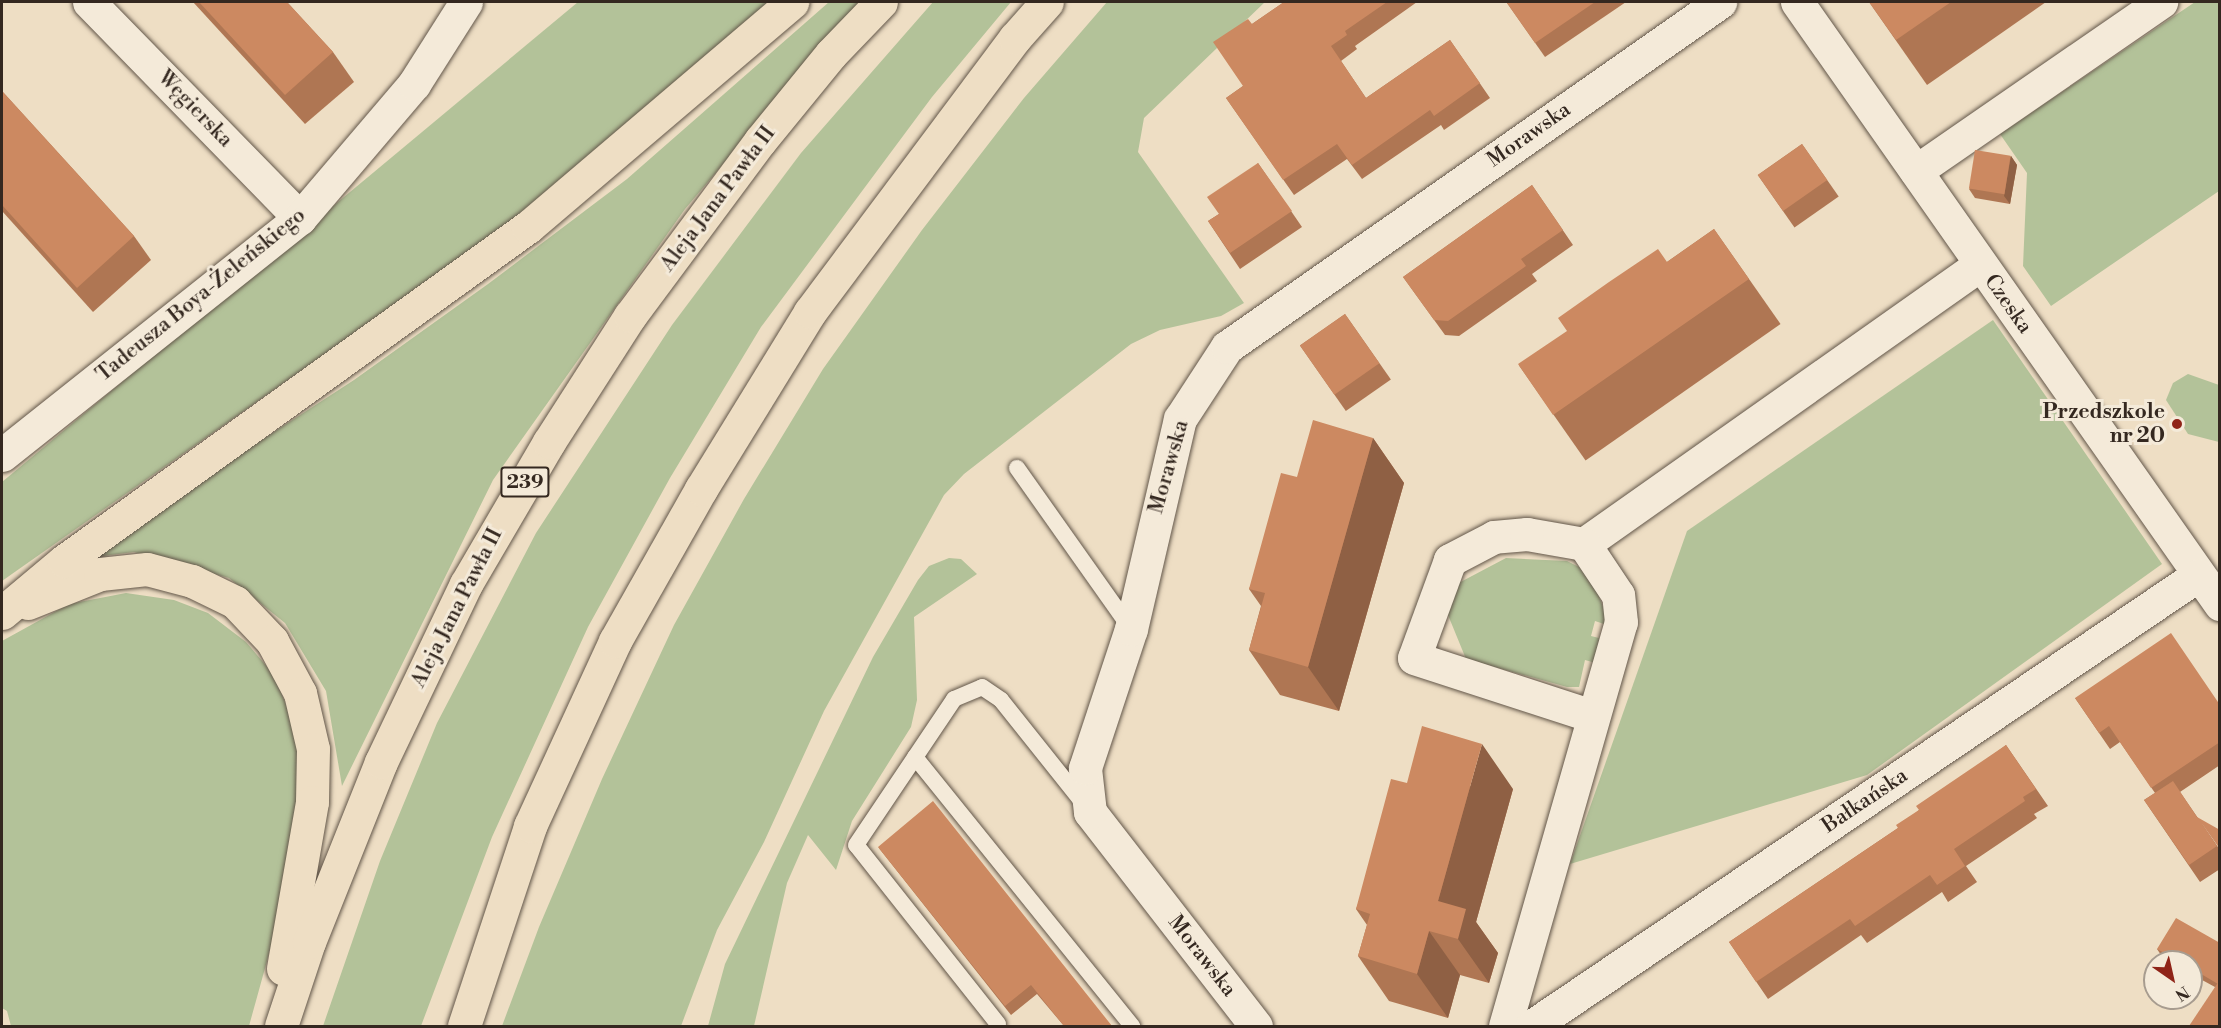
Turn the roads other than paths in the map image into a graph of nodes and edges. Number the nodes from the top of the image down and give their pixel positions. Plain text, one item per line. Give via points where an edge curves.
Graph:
1 (89, 2) edge
2 (466, 2) edge
3 (792, 2) edge
4 (881, 2) edge
5 (1047, 2) edge
6 (1720, 2) edge
7 (1797, 2) edge
8 (2161, 2) edge
9 (1916, 171) junction
10 (300, 218) junction
11 (1980, 265) junction
12 (2, 455) edge
13 (1017, 468) dead end
14 (1584, 544) junction
15 (2198, 575) junction
16 (2220, 604) edge
17 (2, 614) edge
18 (1131, 629) junction
19 (1593, 716) junction
20 (915, 757) junction
21 (1090, 812) junction
22 (998, 1024) dead end
23 (272, 1026) edge
24 (281, 1026) edge
25 (464, 1026) edge
26 (1131, 1026) edge
27 (1256, 1026) edge
28 (1505, 1026) edge
29 (1532, 1026) edge

1 - 10 street, Węgierska
2 - 10 street, Tadeusza Boya-Żeleńskiego via 414,84
3 - 17 main road via 528,227 64,561
4 - 24 main road, Aleja Jana Pawła II / 239 via 824,62 630,316 531,472 466,584 381,762 309,942
5 - 25 main road via 1015,38 810,312 701,489 615,640 530,826
6 - 18 street, Morawska via 1227,347 1180,419
7 - 9 street, Czeska
8 - 9 street
9 - 11 street, Czeska
10 - 12 street, Tadeusza Boya-Żeleńskiego
11 - 14 street
11 - 15 street, Czeska
13 - 18 lane
14 - 19 street via 1618,595 1621,622
14 - 19 street via 1527,534 1494,537 1450,560 1414,658
15 - 16 street, Czeska
15 - 29 street, Bałkańska
17 - 23 main road via 99,574 147,569 192,581 235,602 272,641 300,693 313,749 312,802
18 - 21 street, Morawska via 1085,768
19 - 28 street
20 - 21 lane via 954,699 982,687 1001,700
20 - 22 lane via 856,845
20 - 26 lane
21 - 27 street, Morawska

